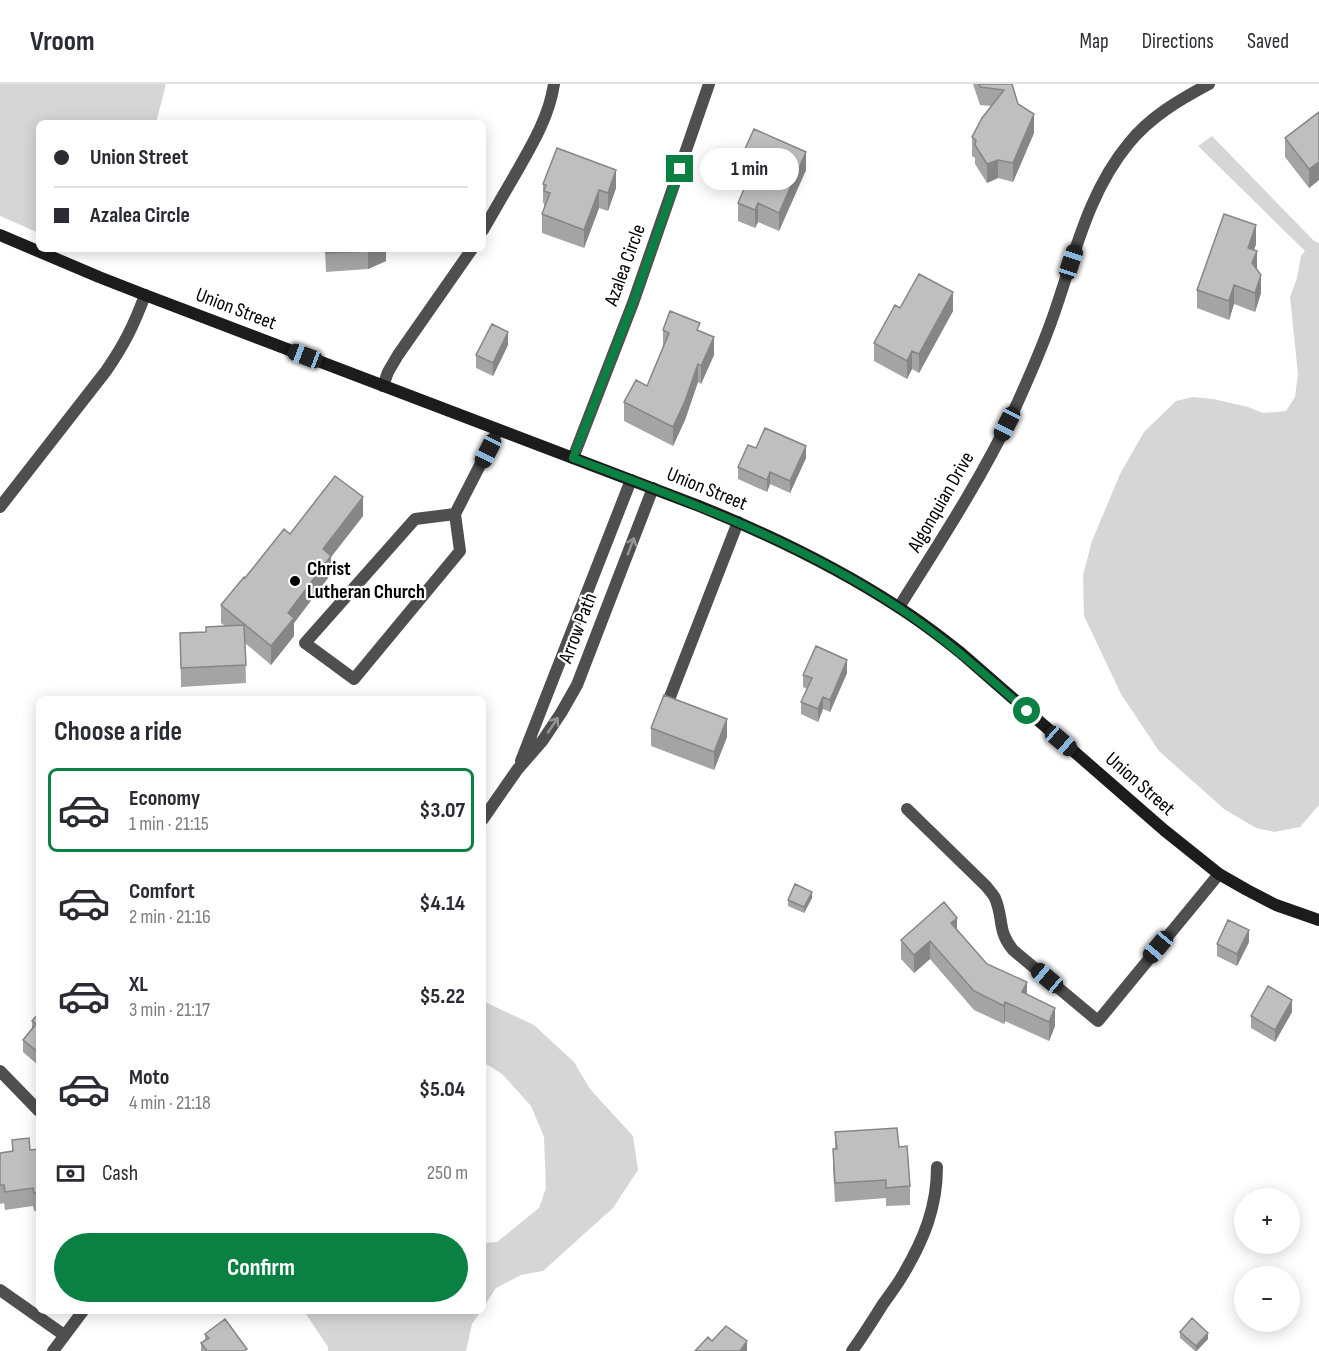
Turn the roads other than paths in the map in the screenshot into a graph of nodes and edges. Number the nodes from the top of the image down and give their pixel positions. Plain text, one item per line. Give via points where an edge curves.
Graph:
1 (554, 84) edge
2 (709, 84) edge
3 (1209, 84) edge
4 (486, 225) edge
5 (0, 235) edge
6 (36, 250) edge
7 (40, 252) edge
8 (470, 252) edge
9 (145, 295) junction
10 (383, 386) junction
11 (498, 430) junction
12 (573, 458) junction
13 (631, 480) junction
14 (653, 488) junction
15 (0, 507) edge
16 (456, 514) junction
17 (738, 522) junction
18 (899, 607) junction
19 (668, 702) edge
20 (517, 770) junction
21 (907, 809) dead end
22 (486, 815) edge
23 (1219, 874) junction
24 (1319, 920) edge
25 (0, 1071) edge
26 (36, 1108) edge
27 (936, 1167) dead end
28 (0, 1290) edge
29 (81, 1314) edge
30 (64, 1335) junction
31 (53, 1351) edge
32 (852, 1351) edge

1 - 4 street via 543,124
2 - 12 street, Azalea Circle via 633,303
3 - 18 street, Algonquian Drive via 1146,126 1115,162 1092,203 1057,308 1015,407 982,470
5 - 6 street, Union Street
7 - 9 street, Union Street
8 - 10 street via 398,355
9 - 10 street, Union Street
9 - 15 street via 122,349
10 - 11 street, Union Street
11 - 12 street, Union Street
11 - 16 street
12 - 13 street, Union Street
13 - 14 street, Union Street
13 - 20 street, Arrow Path
14 - 17 street, Union Street
20 -> 14 street, Arrow Path via 543,740 577,685
16 - 16 street via 460,551 354,679 305,643 415,519
17 - 18 street, Union Street via 807,554
17 - 19 street
18 - 23 street, Union Street via 961,653
20 - 22 street, Arrow Path
21 - 23 street via 986,886 994,897 1005,940 1014,950 1098,1021
23 - 24 street, Union Street via 1276,905
25 - 26 street
27 - 32 street via 934,1202 924,1234
28 - 30 street
29 - 30 street
30 - 31 street

